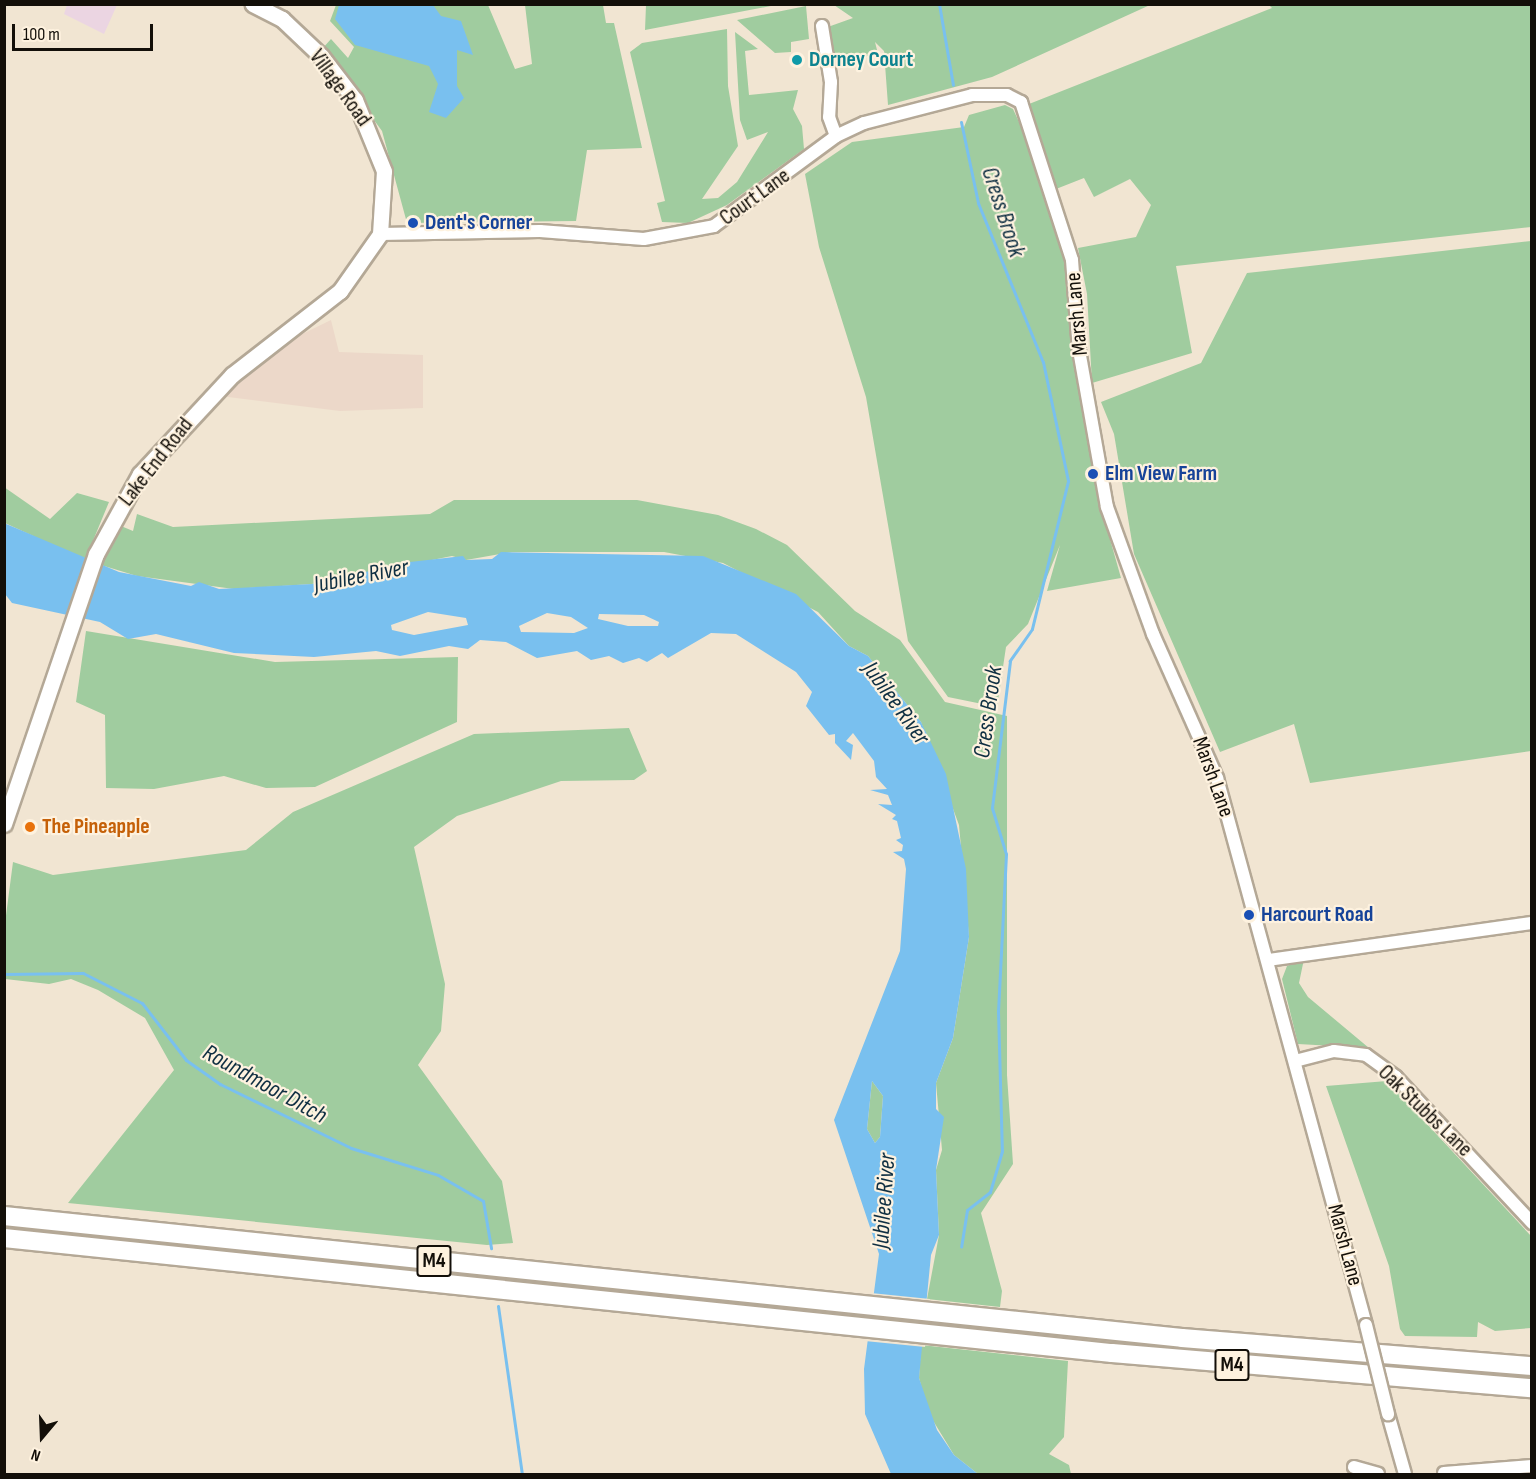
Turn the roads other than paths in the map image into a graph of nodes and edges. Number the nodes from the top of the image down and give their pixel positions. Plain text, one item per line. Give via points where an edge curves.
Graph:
1 (253, 4) edge
2 (822, 26) dead end
3 (1006, 94) joint
4 (836, 136) junction
5 (380, 234) junction
6 (4, 824) edge
7 (1532, 923) edge
8 (1268, 960) junction
9 (1294, 1061) junction
10 (4, 1216) edge
11 (1532, 1223) edge
12 (4, 1238) edge
13 (1532, 1366) edge
14 (1532, 1388) edge
15 (1532, 1466) edge
16 (1354, 1467) dead end
17 (1444, 1473) edge
18 (1378, 1474) edge
19 (1405, 1474) edge

1 - 5 main road, Village Road via 282,20 321,56 355,100 384,171
2 - 4 street via 831,82 829,117
3 - 4 street, Court Lane via 972,95 864,123
3 - 8 street, Marsh Lane via 1021,102 1029,118 1072,260 1079,350 1107,507 1153,634 1217,778
4 - 5 street, Court Lane via 714,226 644,239 540,231
5 - 6 main road, Lake End Road via 340,291 261,348 175,433 140,474 96,554
7 - 8 street
8 - 9 street, Marsh Lane
9 - 11 street, Oak Stubbs Lane via 1334,1051 1366,1055 1396,1077
9 - 19 street, Marsh Lane, bridge
10 - 13 highway, M4 via 1354,1355
12 - 14 highway, M4 via 1289,1371
15 - 17 street
16 - 18 street

